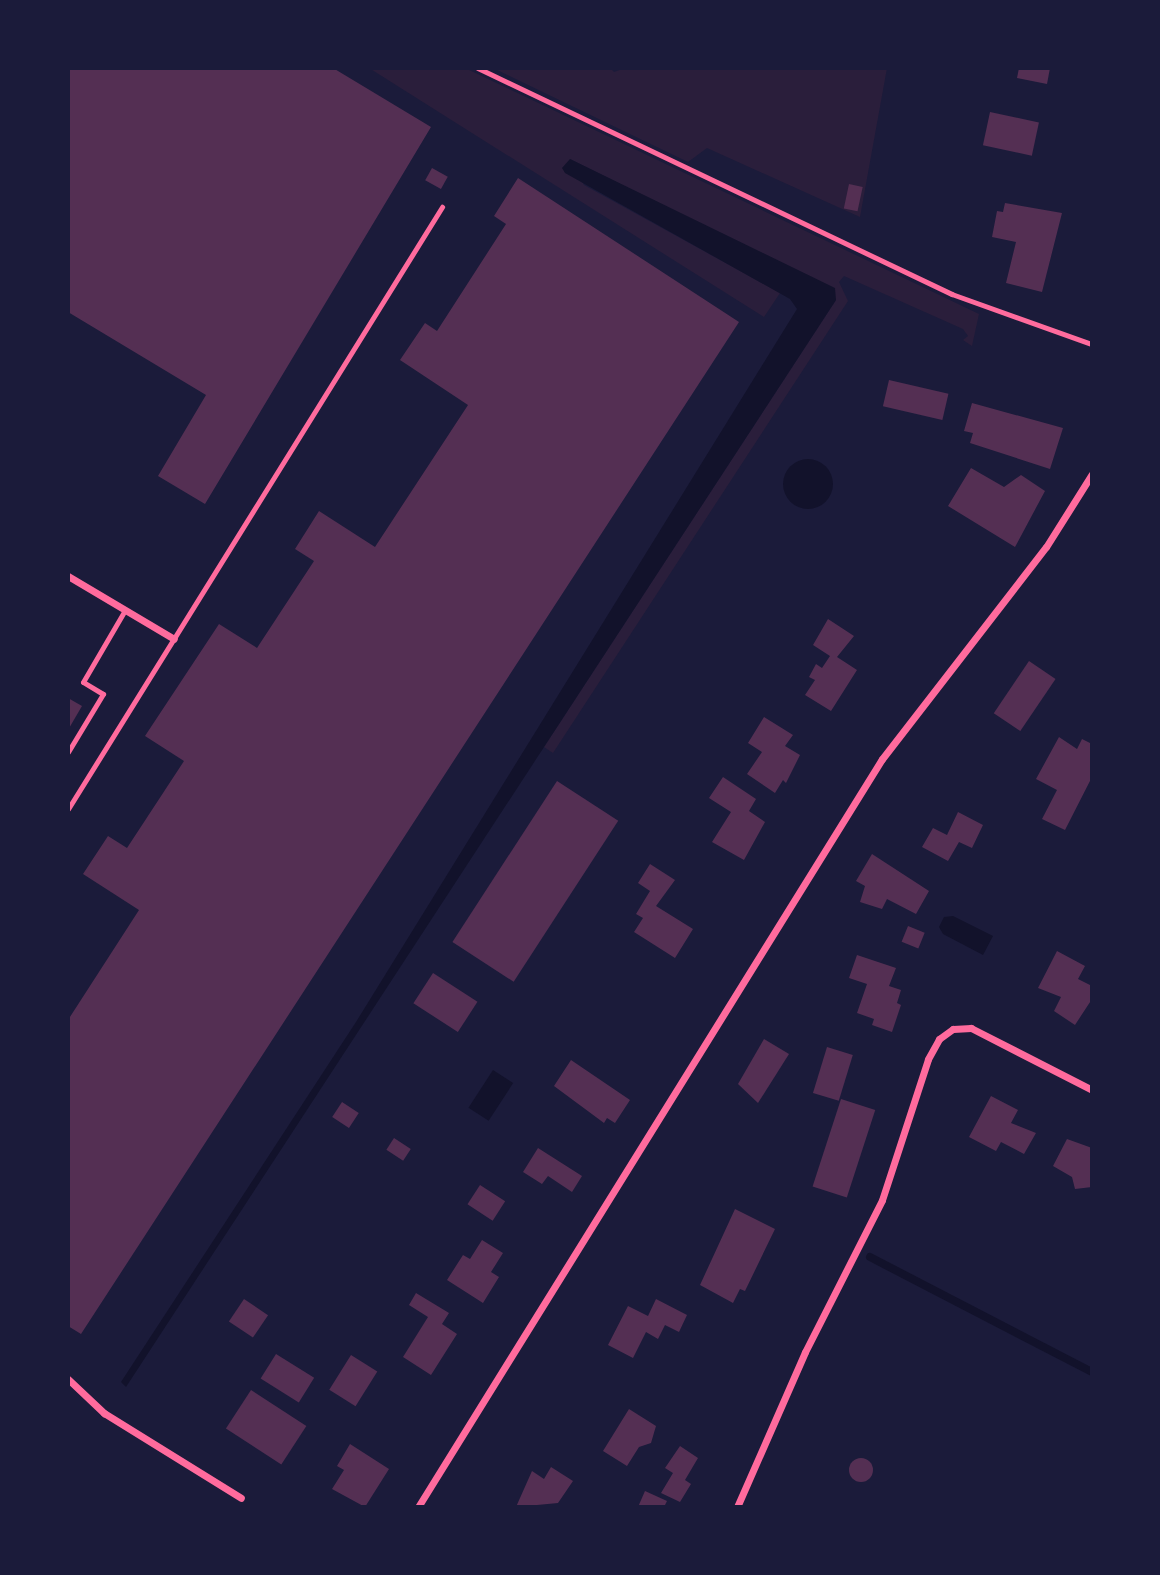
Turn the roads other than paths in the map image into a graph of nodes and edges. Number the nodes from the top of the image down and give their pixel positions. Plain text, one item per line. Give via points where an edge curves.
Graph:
1 (442, 207) dead end
2 (1092, 474) edge
3 (68, 576) edge
4 (125, 610) junction
5 (174, 639) junction
6 (68, 752) edge
7 (68, 809) edge
8 (1092, 1090) edge
9 (68, 1379) edge
10 (241, 1499) dead end
11 (418, 1507) edge
12 (737, 1507) edge

1 - 5 lane
2 - 11 street via 1046,547 882,759
3 - 4 street
4 - 5 street
4 - 6 lane via 83,682 103,694
5 - 7 lane
8 - 12 street via 971,1028 953,1029 939,1039 928,1059 878,1208 802,1360
9 - 10 street via 104,1413

